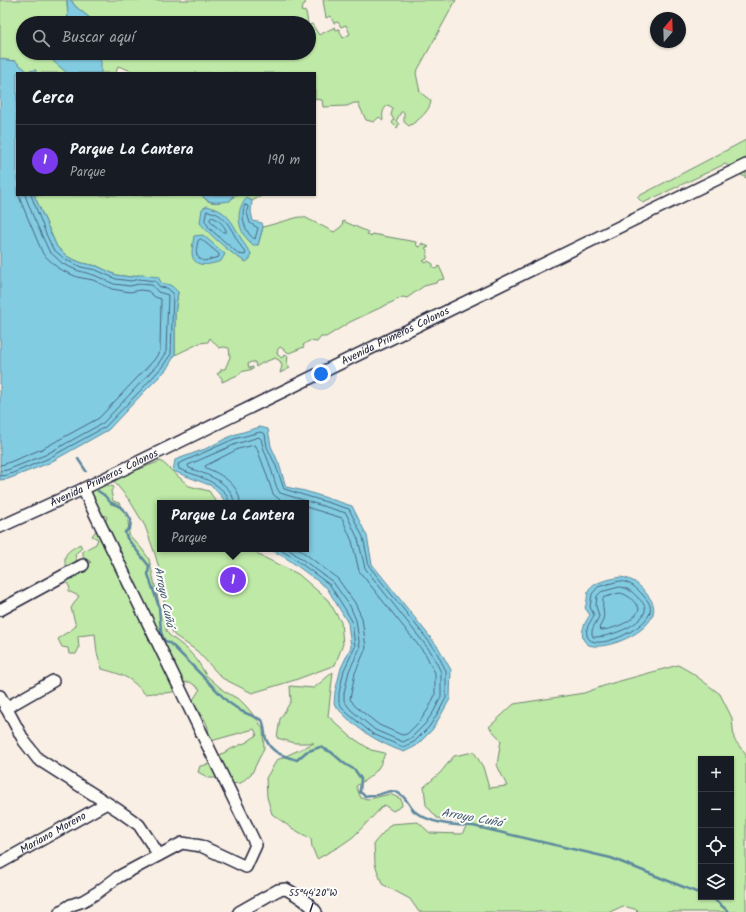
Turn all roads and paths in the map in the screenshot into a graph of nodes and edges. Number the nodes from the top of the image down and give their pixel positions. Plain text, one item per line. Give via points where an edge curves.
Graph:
1 (746, 165) edge
2 (83, 489) junction
3 (0, 527) edge
4 (83, 565) dead end
5 (0, 610) edge
6 (53, 681) dead end
7 (0, 696) edge
8 (6, 708) junction
9 (107, 803) junction
10 (159, 855) junction
11 (0, 863) edge
12 (73, 909) edge
13 (60, 912) edge
14 (239, 912) edge
15 (316, 912) edge

1 - 2 street, Avenida Primeros Colonos
2 - 3 street, Avenida Primeros Colonos
2 - 10 street via 256,845 246,867 201,846 182,843
4 - 5 street
6 - 8 street
7 - 8 street
8 - 9 street via 24,741 38,759
9 - 10 street via 139,825
9 - 11 street, Mariano Moreno
10 - 12 street via 118,877
12 - 13 street
14 - 15 street via 278,890 286,889 296,894

